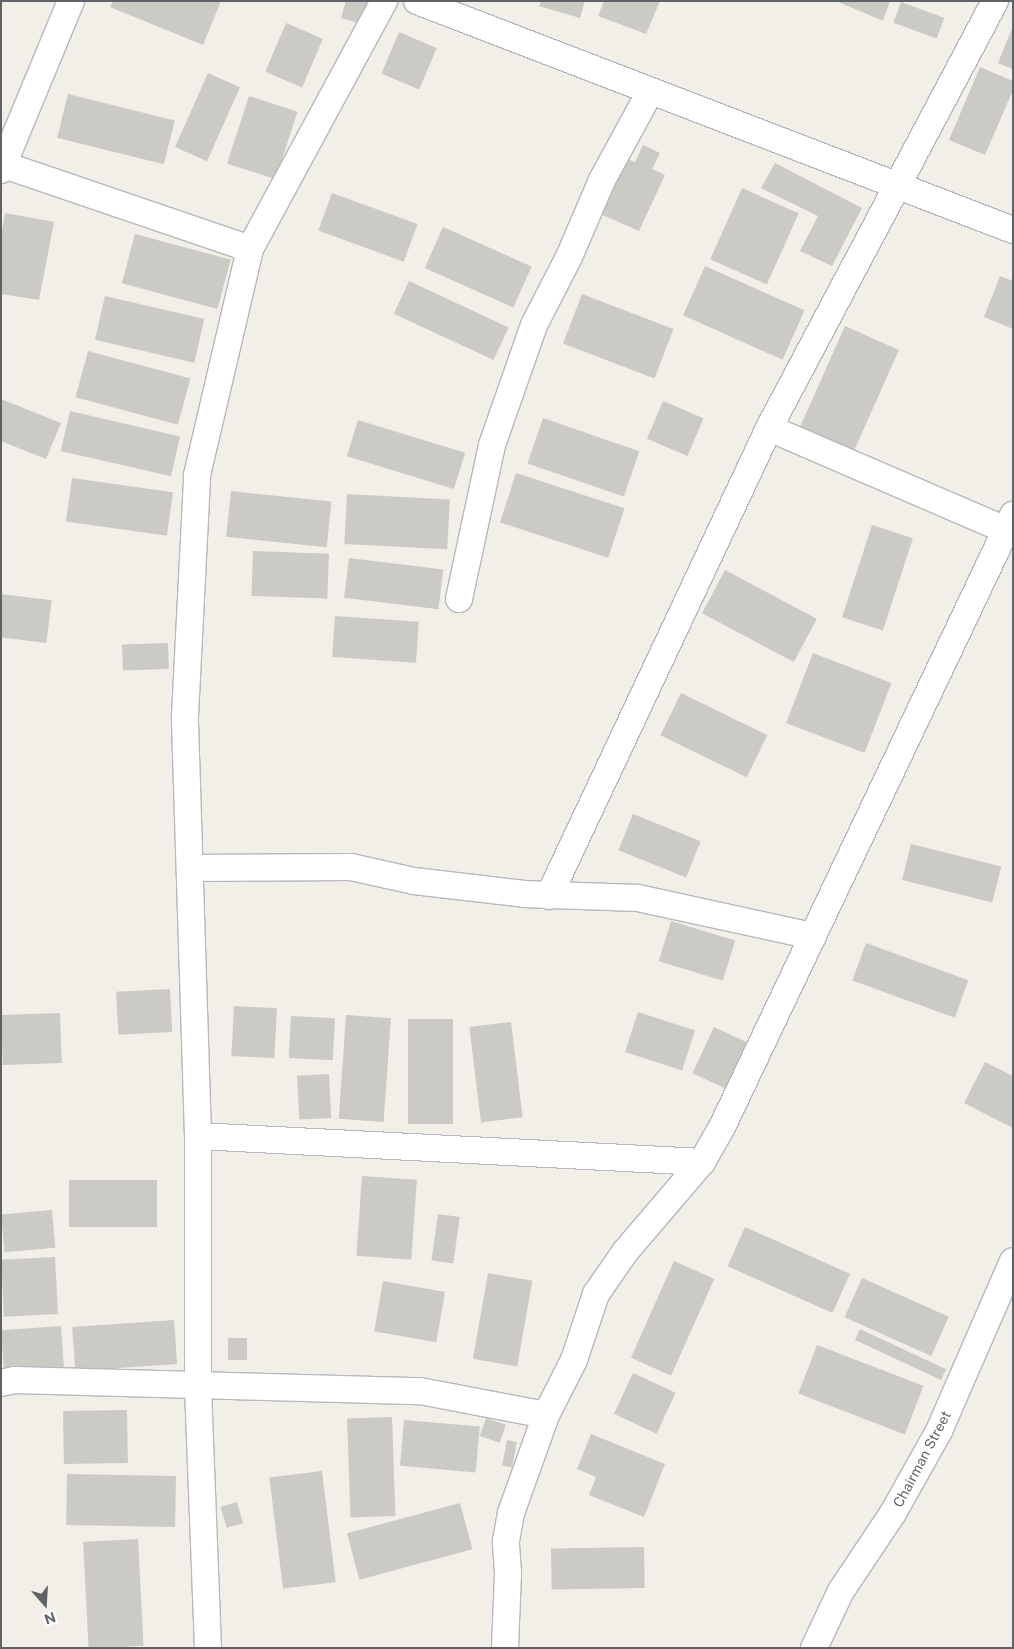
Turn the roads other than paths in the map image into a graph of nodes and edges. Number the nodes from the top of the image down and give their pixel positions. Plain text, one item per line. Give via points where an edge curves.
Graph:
1 (71, 1) edge
2 (384, 1) edge
3 (417, 1) edge
4 (995, 1) edge
5 (650, 92) junction
6 (2, 166) edge
7 (895, 186) junction
8 (1013, 230) edge
9 (250, 249) junction
10 (769, 428) junction
11 (1009, 522) edge
12 (460, 599) dead end
13 (190, 868) junction
14 (549, 896) junction
15 (813, 936) junction
16 (198, 1136) junction
17 (702, 1162) junction
18 (1013, 1261) edge
19 (1, 1383) edge
20 (198, 1385) junction
21 (546, 1414) junction
22 (208, 1648) edge
23 (505, 1648) edge
24 (814, 1648) edge

1 - 6 street
2 - 9 street
3 - 5 street
4 - 7 street
5 - 7 street
5 - 12 street via 602,180 569,257 534,325 492,445
6 - 9 street
7 - 8 street
7 - 10 street
9 - 13 street via 197,475 185,716
10 - 11 street
10 - 14 street
11 - 15 street
13 - 14 street via 351,867 414,881
13 - 16 street
14 - 15 street via 638,898 665,902
15 - 17 street
16 - 17 street
16 - 20 street
17 - 21 street via 625,1252 596,1294 574,1360
18 - 24 street, Chairman Street via 939,1431 893,1513 841,1592
19 - 20 street via 16,1380
20 - 21 street via 420,1391
20 - 22 street
21 - 23 street via 511,1513 506,1540

